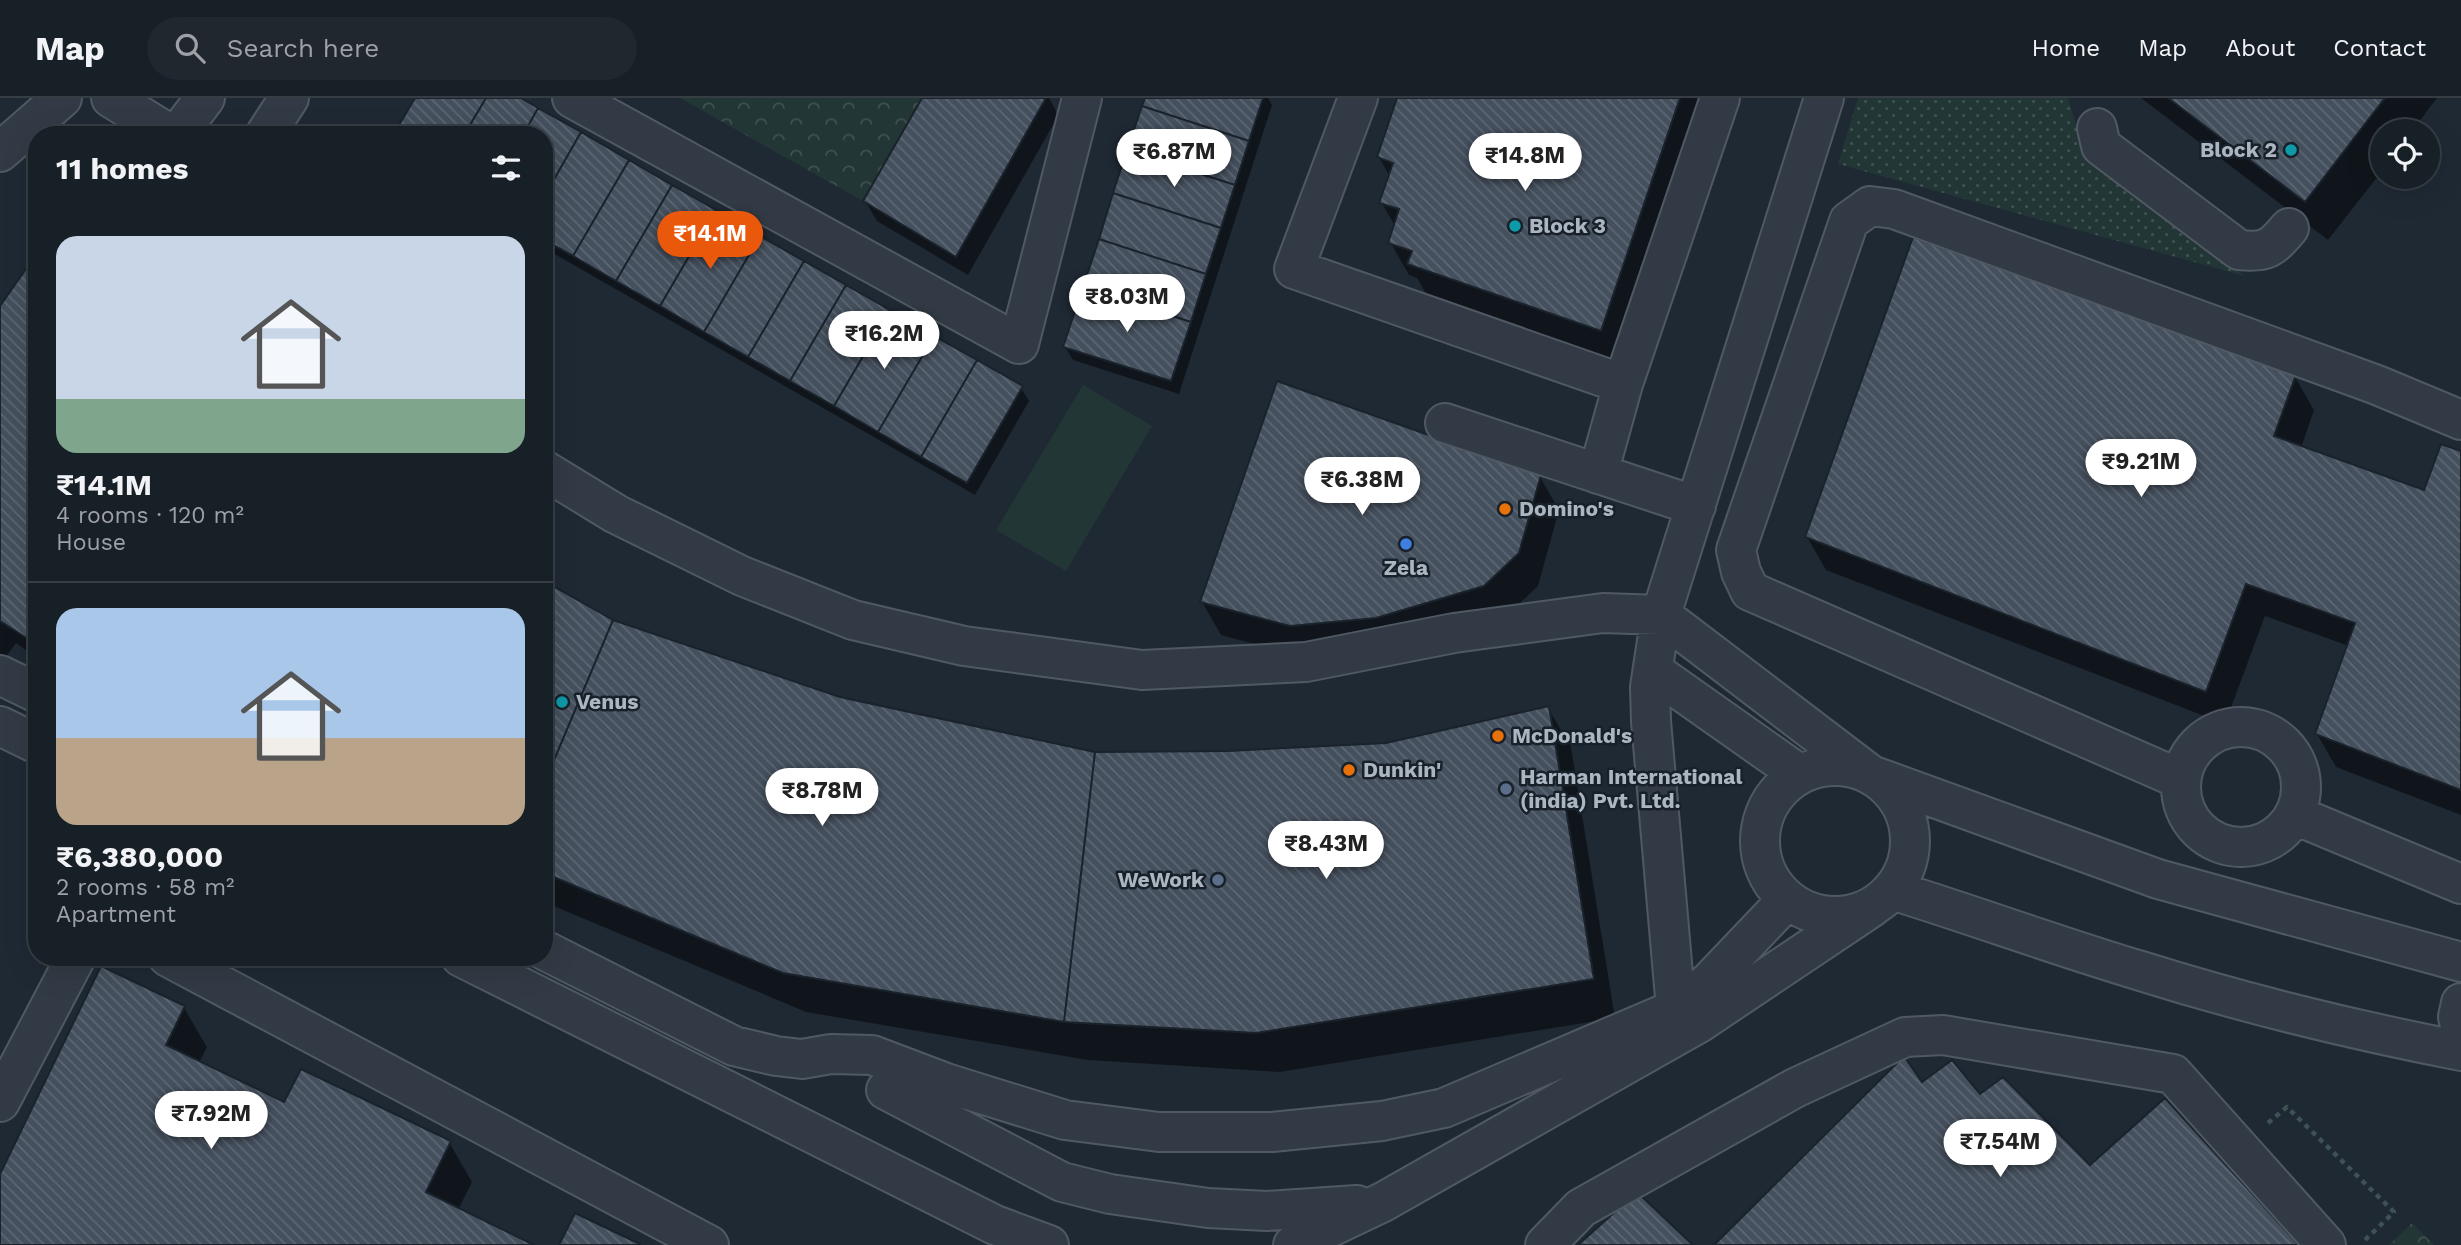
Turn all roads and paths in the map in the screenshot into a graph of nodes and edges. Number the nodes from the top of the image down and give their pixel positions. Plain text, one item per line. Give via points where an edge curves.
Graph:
1 (62, 98) edge
2 (111, 98) edge
3 (205, 98) edge
4 (289, 98) edge
5 (572, 98) edge
6 (1082, 98) edge
7 (1358, 98) edge
8 (1720, 98) edge
9 (1824, 98) edge
10 (30, 126) edge
11 (156, 126) edge
12 (184, 126) edge
13 (271, 126) edge
14 (28, 128) edge
15 (2097, 128) dead end
16 (0, 152) edge
17 (2289, 228) dead end
18 (1623, 384) junction
19 (2461, 420) edge
20 (1445, 423) dead end
21 (1598, 474) junction
22 (553, 475) edge
23 (1696, 506) junction
24 (1661, 615) junction
25 (1653, 671) junction
26 (0, 675) edge
27 (28, 689) edge
28 (0, 726) edge
29 (28, 740) edge
30 (1799, 774) junction
31 (1871, 775) junction
32 (2180, 779) junction
33 (2295, 815) junction
34 (2461, 884) edge
35 (1882, 899) junction
36 (1787, 900) junction
37 (553, 954) edge
38 (2461, 962) edge
39 (71, 966) edge
40 (185, 966) edge
41 (479, 966) edge
42 (2461, 1003) edge
43 (1680, 1021) junction
44 (2461, 1031) edge
45 (2461, 1051) edge
46 (886, 1090) dead end
47 (0, 1102) edge
48 (1383, 1202) junction
49 (702, 1243) edge
50 (1049, 1245) edge
51 (1293, 1245) edge
52 (1545, 1245) edge
53 (2326, 1245) edge

1 - 10 lane
2 - 11 lane
3 - 12 lane
4 - 13 lane
5 - 6 lane via 1019,344
7 - 18 lane via 1294,269
8 - 18 lane
9 - 23 lane
14 - 16 lane
15 - 17 lane via 2101,146 2239,250 2272,248
18 - 21 lane
19 - 32 lane via 2377,385 1894,209 1870,206 1849,220 1736,550 1750,591
20 - 21 lane
21 - 23 lane
22 - 24 lane via 616,513 742,576 853,620 964,646 1142,670 1306,662 1454,633 1603,614
23 - 24 lane
24 - 25 lane
24 - 31 lane
25 - 30 lane
25 - 43 lane via 1651,721
26 - 27 lane
28 - 29 lane
30 - 31 lane via 1822,767 1847,767
30 - 36 lane via 1779,789 1759,834 1761,858 1771,881
31 - 35 lane via 1903,808 1910,830 1902,875
31 - 38 lane via 2158,879
32 - 33 lane via 2186,814 2205,836 2218,843 2239,848 2266,842
32 - 33 lane via 2188,756 2207,736 2232,727 2253,727 2277,738 2292,754 2300,773
33 - 34 lane
35 - 36 lane via 1851,914 1828,916
35 - 43 lane
35 - 45 lane via 2261,1006
36 - 43 lane via 1709,982
37 - 43 lane via 734,1045 802,1059 872,1055 1065,1120 1159,1132 1272,1132 1382,1121 1444,1108
39 - 47 lane
40 - 49 lane
41 - 50 lane via 995,1225
42 - 44 lane
43 - 48 lane
46 - 48 lane via 1062,1182 1110,1194 1171,1205 1267,1211
48 - 51 lane
52 - 53 lane via 1581,1208 1794,1088 1905,1037 1943,1035 2173,1074

